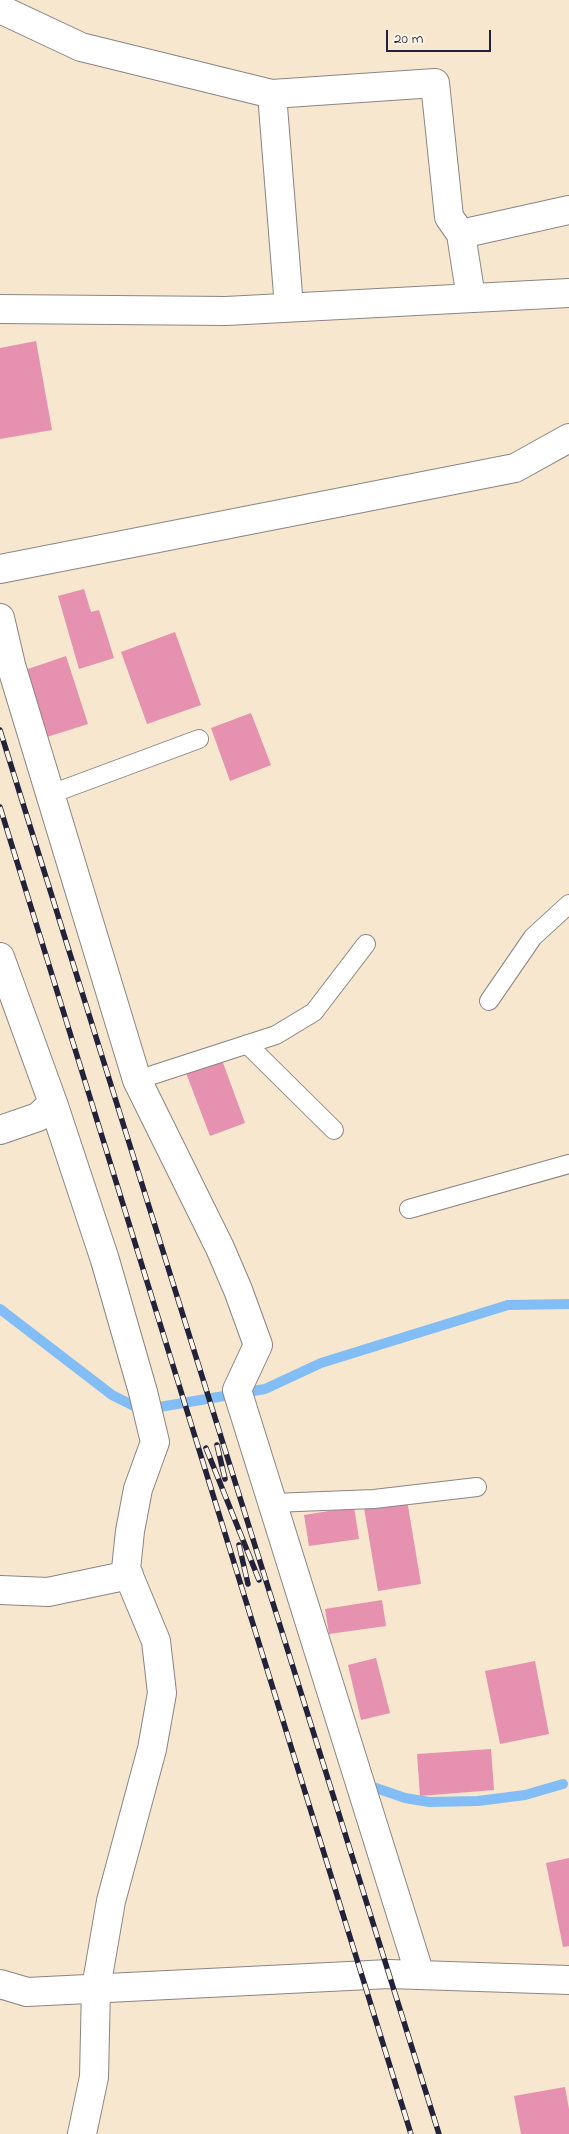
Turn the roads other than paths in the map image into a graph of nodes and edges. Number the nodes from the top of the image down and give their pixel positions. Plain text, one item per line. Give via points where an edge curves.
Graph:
1 (0, 9) edge
2 (272, 94) junction
3 (569, 210) edge
4 (461, 234) junction
5 (569, 293) edge
6 (471, 298) junction
7 (289, 307) junction
8 (0, 310) edge
9 (569, 438) edge
10 (0, 569) edge
11 (0, 618) edge
12 (199, 739) dead end
13 (51, 794) junction
14 (569, 904) edge
15 (366, 944) dead end
16 (0, 957) edge
17 (489, 1001) dead end
18 (248, 1044) junction
19 (137, 1080) junction
20 (53, 1103) junction
21 (0, 1130) edge
22 (334, 1130) dead end
23 (569, 1164) edge
24 (409, 1209) dead end
25 (477, 1487) dead end
26 (272, 1503) junction
27 (129, 1575) junction
28 (0, 1590) edge
29 (420, 1975) junction
30 (569, 1980) edge
31 (0, 1984) edge
32 (96, 1988) junction
33 (82, 2134) edge

1 - 2 street via 81,47
2 - 4 street via 435,83 450,217
2 - 7 street
3 - 4 street
4 - 6 street
5 - 6 street
6 - 7 street
7 - 8 street via 226,311
9 - 10 street via 515,468
11 - 13 street
12 - 13 lane
13 - 19 street
14 - 17 lane via 534,937
15 - 18 lane via 314,1012 276,1035
16 - 20 street
18 - 19 lane
18 - 22 lane
19 - 26 street via 220,1248 258,1345 237,1390
20 - 21 street via 38,1117
20 - 27 street via 105,1260 155,1442 138,1489 126,1569
23 - 24 lane
25 - 26 lane via 374,1499
26 - 29 street
27 - 28 street via 48,1592
27 - 32 street via 156,1641 162,1693 152,1749 111,1900
29 - 30 street
29 - 32 street
31 - 32 street via 27,1992
32 - 33 street via 94,2077

